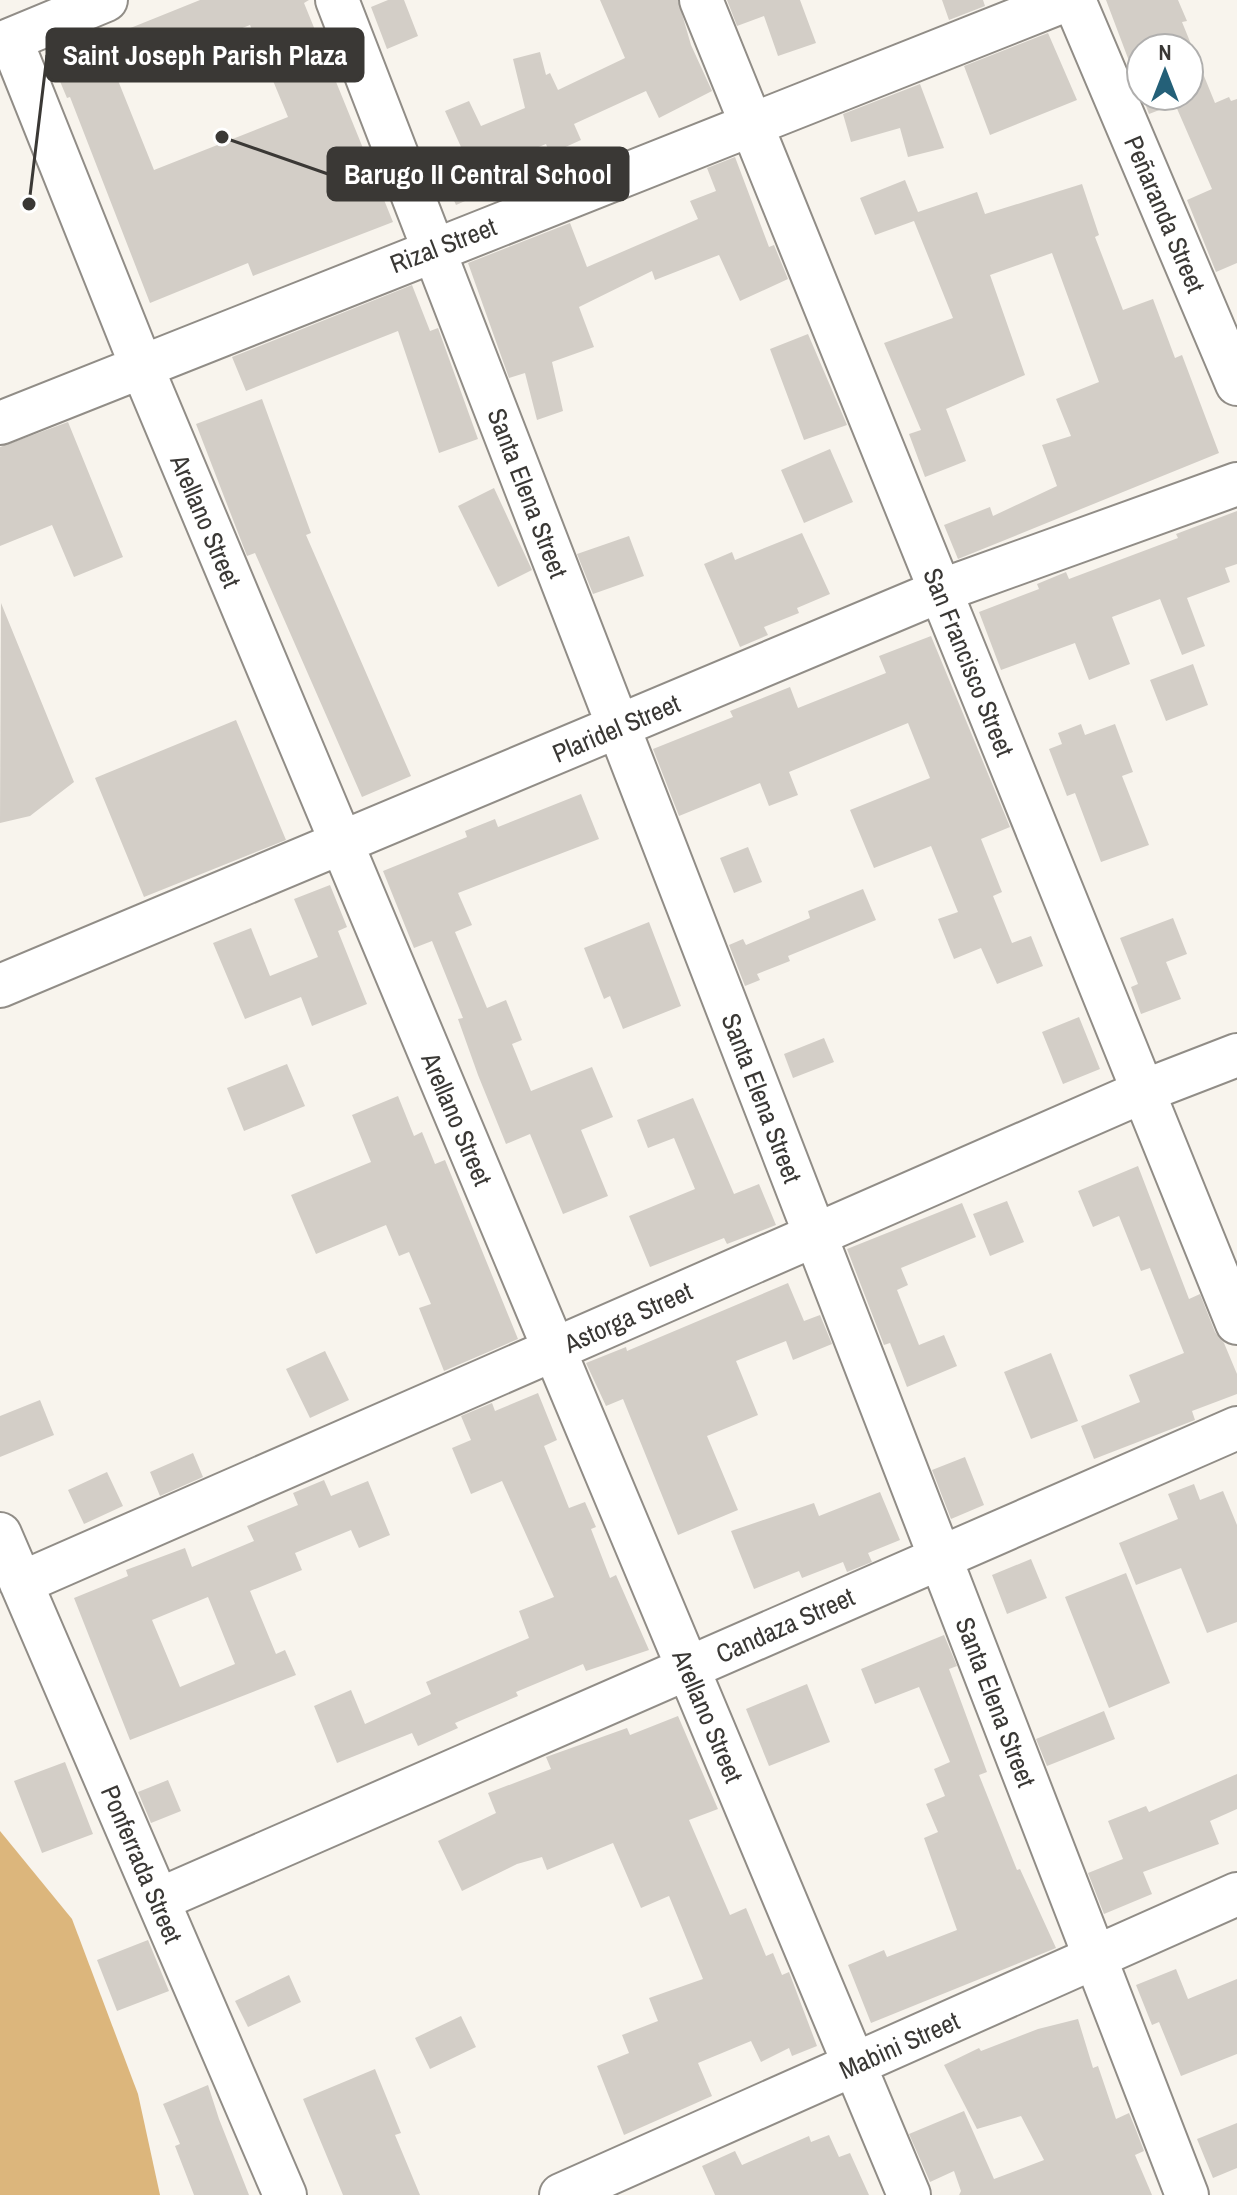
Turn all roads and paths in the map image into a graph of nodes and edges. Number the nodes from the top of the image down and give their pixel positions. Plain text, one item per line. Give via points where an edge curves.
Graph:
1 (106, 0) edge
2 (337, 0) edge
3 (701, 0) edge
4 (1066, 0) edge
5 (1074, 0) edge
6 (6, 42) edge
7 (753, 126) junction
8 (433, 249) junction
9 (141, 365) junction
10 (1237, 384) edge
11 (0, 423) edge
12 (1237, 484) edge
13 (940, 591) junction
14 (618, 727) junction
15 (341, 843) junction
16 (0, 986) edge
17 (1237, 1055) edge
18 (1144, 1091) junction
19 (815, 1236) junction
20 (1237, 1323) edge
21 (554, 1349) junction
22 (1237, 1428) edge
23 (0, 1534) edge
24 (940, 1558) junction
25 (21, 1583) junction
26 (688, 1668) junction
27 (1237, 1894) edge
28 (158, 1900) junction
29 (1095, 1957) junction
30 (854, 2065) junction
31 (285, 2195) edge
32 (561, 2195) edge
33 (909, 2195) edge
34 (1187, 2195) edge

1 - 6 street
2 - 8 street, Santa Elena Street
3 - 7 street, San Francisco Street
4 - 7 street, Rizal Street
5 - 10 street, Peñaranda Street
6 - 9 street, Arellano Street
7 - 8 street, Rizal Street
7 - 13 street, San Francisco Street
8 - 9 street, Rizal Street
8 - 14 street, Santa Elena Street
9 - 11 street, Rizal Street
9 - 15 street, Arellano Street
12 - 13 street, Plaridel Street
13 - 14 street, Plaridel Street
13 - 18 street, San Francisco Street
14 - 15 street, Plaridel Street
14 - 19 street, Santa Elena Street
15 - 16 street, Plaridel Street
15 - 21 street, Arellano Street
17 - 18 street, Astorga Street
18 - 19 street, Astorga Street
18 - 20 street, San Francisco Street
19 - 21 street, Astorga Street
19 - 24 street, Santa Elena Street
21 - 25 street, Astorga Street
21 - 26 street, Arellano Street
22 - 24 street, Candaza Street
23 - 25 street, Ponferrada Street
24 - 26 street, Candaza Street
24 - 29 street, Santa Elena Street
25 - 28 street, Ponferrada Street
26 - 28 street, Candaza Street
26 - 30 street, Arellano Street
27 - 29 street, Mabini Street
28 - 31 street, Ponferrada Street
29 - 30 street, Mabini Street
29 - 34 street, Santa Elena Street
30 - 32 street, Mabini Street
30 - 33 street, Arellano Street

